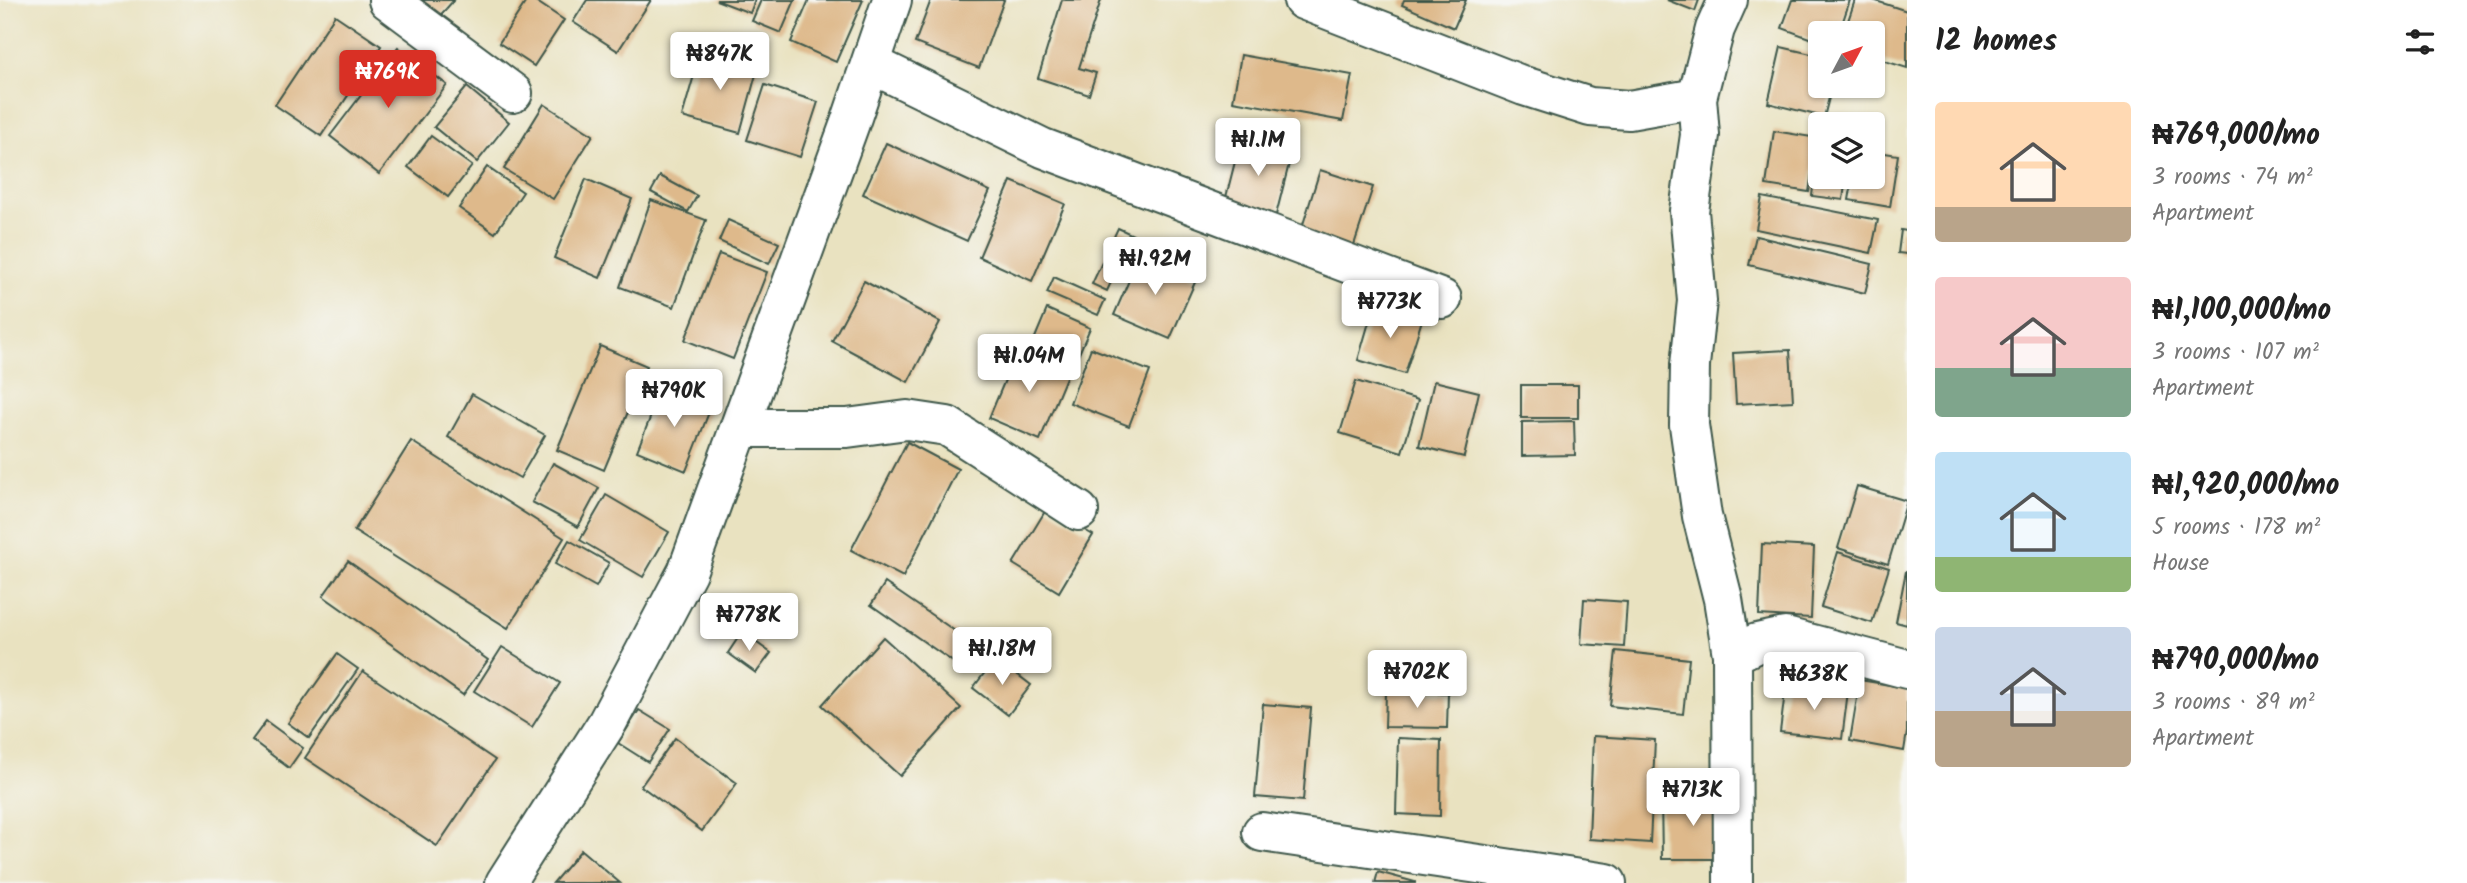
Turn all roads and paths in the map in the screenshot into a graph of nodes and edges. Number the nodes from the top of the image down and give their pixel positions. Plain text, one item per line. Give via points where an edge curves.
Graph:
1 (388, 0) edge
2 (892, 0) edge
3 (1303, 0) edge
4 (1728, 0) edge
5 (871, 65) junction
6 (513, 93) dead end
7 (1697, 98) junction
8 (1442, 299) dead end
9 (740, 428) junction
10 (1079, 510) dead end
11 (1732, 655) junction
12 (1907, 669) edge
13 (1262, 832) dead end
14 (505, 883) edge
15 (1607, 883) edge
16 (1733, 883) edge

1 - 6 street
2 - 5 street
3 - 7 street via 1590,107 1629,110
4 - 7 street via 1715,29
5 - 8 street via 1043,148
5 - 9 street
7 - 11 street via 1700,135 1689,211 1697,301 1689,425 1702,516
9 - 10 street via 847,428 907,420 947,426
9 - 14 street via 687,572 607,723
11 - 12 street via 1785,637
11 - 16 street
13 - 15 street

